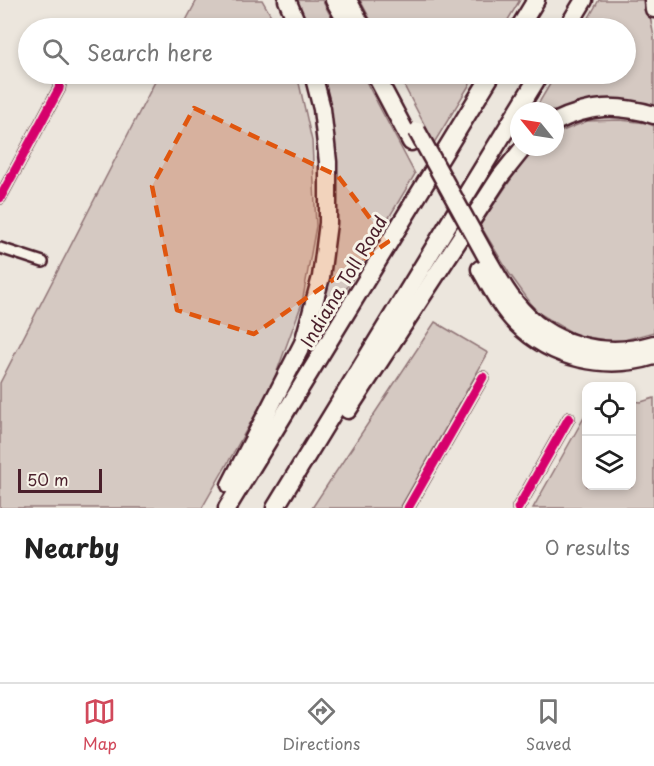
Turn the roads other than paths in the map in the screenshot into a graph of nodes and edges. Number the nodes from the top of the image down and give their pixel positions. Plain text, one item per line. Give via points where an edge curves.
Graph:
1 (287, 0) edge
2 (334, 0) edge
3 (348, 0) edge
4 (536, 0) edge
5 (584, 0) edge
6 (653, 0) edge
7 (654, 9) edge
8 (295, 18) edge
9 (344, 18) edge
10 (358, 18) edge
11 (525, 18) edge
12 (573, 18) edge
13 (60, 84) edge
14 (316, 84) edge
15 (381, 84) edge
16 (391, 84) edge
17 (486, 84) edge
18 (534, 84) edge
19 (654, 115) edge
20 (564, 118) edge
21 (414, 136) junction
22 (517, 156) edge
23 (0, 198) edge
24 (0, 248) edge
25 (43, 262) dead end
26 (484, 264) junction
27 (654, 344) edge
28 (654, 356) edge
29 (483, 377) dead end
30 (569, 418) dead end
31 (278, 504) edge
32 (221, 508) edge
33 (227, 508) edge
34 (408, 508) edge
35 (518, 508) edge

1 - 8 highway
2 - 9 highway
3 - 10 highway
4 - 11 highway
5 - 12 highway
6 - 7 highway
13 - 23 street
14 - 32 highway via 328,162 328,223 321,277 303,343
15 - 21 highway
16 - 21 highway
17 - 33 highway, Indiana Toll Road
18 - 31 highway
19 - 20 highway via 608,106
21 - 26 highway, bridge
22 - 31 highway via 348,410
24 - 25 street
26 - 27 highway via 515,303 544,330 565,340 587,348 612,350
26 - 28 highway via 503,308 534,339 558,352 582,360 613,363
29 - 34 street
30 - 35 street

